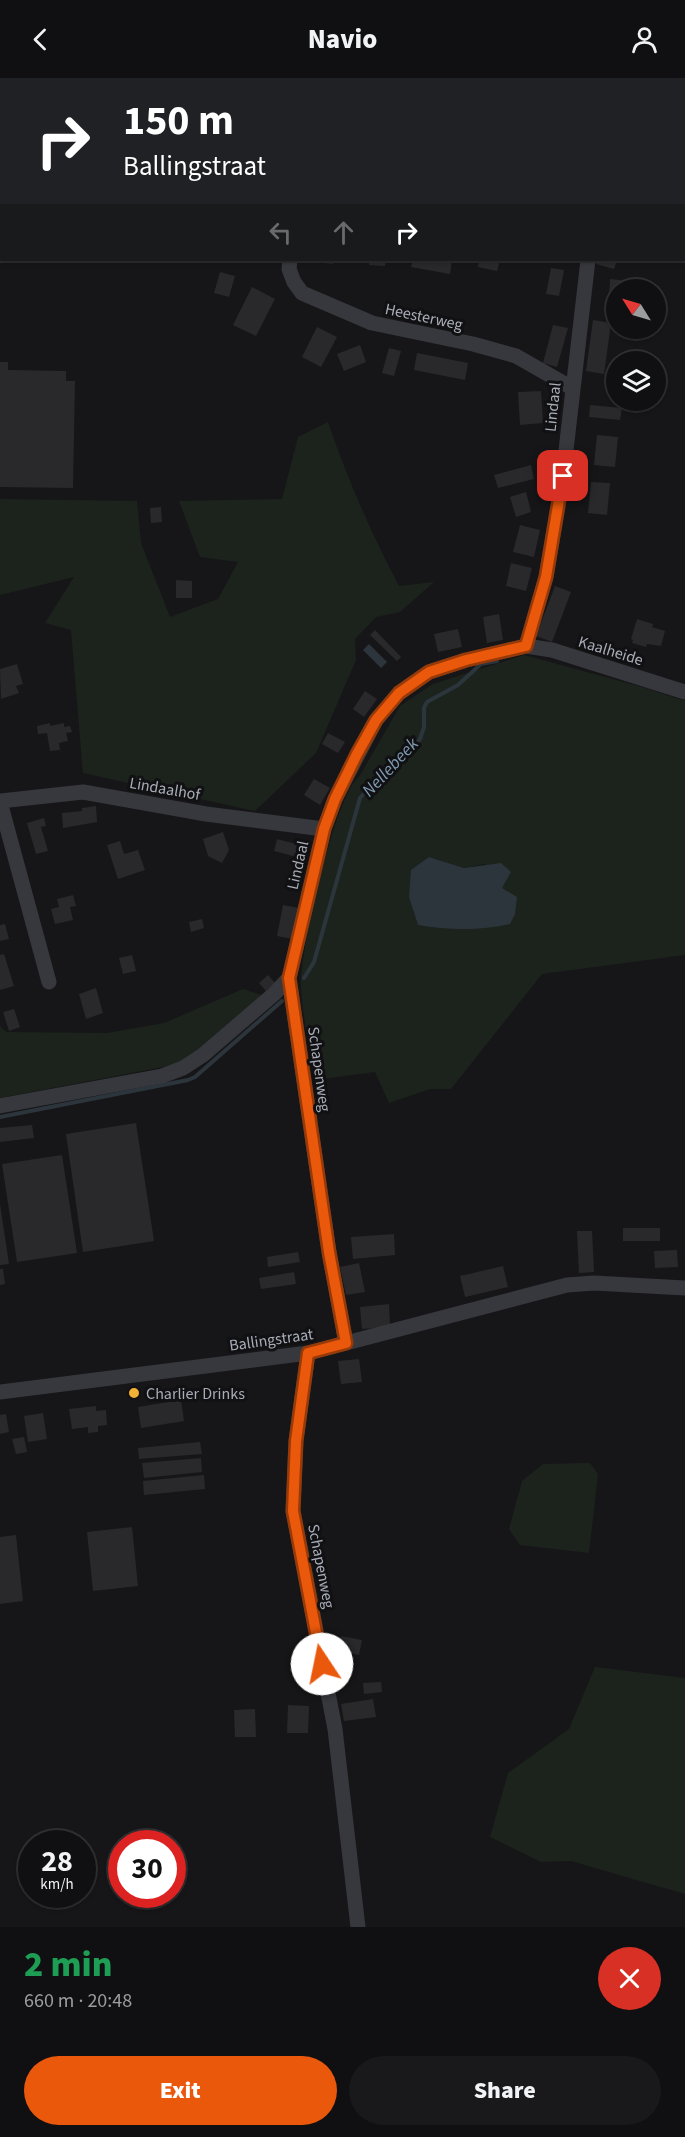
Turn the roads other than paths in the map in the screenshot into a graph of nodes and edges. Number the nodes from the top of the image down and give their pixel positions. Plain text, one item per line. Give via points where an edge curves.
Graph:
1 (290, 261) edge
2 (588, 261) edge
3 (572, 388) junction
4 (526, 646) junction
5 (685, 692) edge
6 (0, 801) edge
7 (324, 829) junction
8 (289, 978) junction
9 (49, 982) dead end
10 (0, 1106) edge
11 (685, 1288) edge
12 (346, 1343) junction
13 (308, 1353) junction
14 (0, 1392) edge
15 (358, 1927) edge

1 - 3 street, Heesterweg via 289,269 302,293 372,323 516,356
2 - 3 street, Lindaal
3 - 4 street, Lindaal via 563,476 546,577
4 - 5 street, Kaalheide via 552,650
4 - 7 street, Lindaal via 429,672 399,693 376,720 357,754
6 - 7 street, Lindaalhof via 83,792 206,814
6 - 9 street, Lindaalhof
7 - 8 street, Lindaal
8 - 10 street via 183,1068 162,1076
8 - 12 street, Schapenweg
11 - 12 street, Ballingstraat via 567,1285
12 - 13 street, Ballingstraat
13 - 14 street, Ballingstraat
13 - 15 street, Schapenweg via 296,1441 293,1511 334,1729

